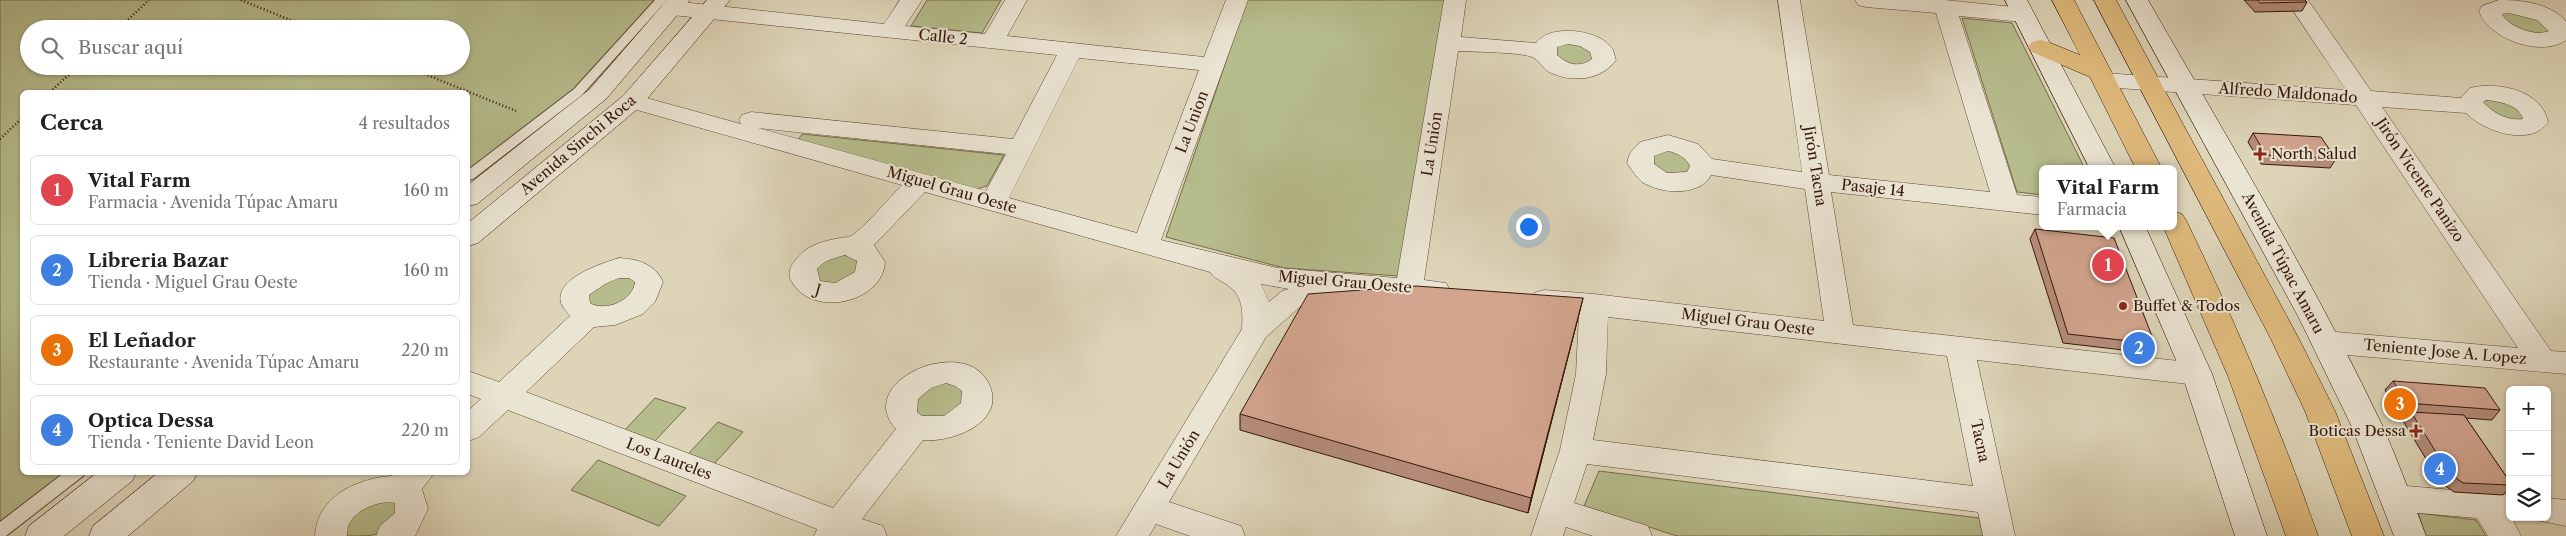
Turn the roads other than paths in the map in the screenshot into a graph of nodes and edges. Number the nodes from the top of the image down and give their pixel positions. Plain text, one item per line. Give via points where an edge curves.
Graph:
1 (911, 0) edge
2 (1016, 0) edge
3 (1237, 0) edge
4 (1455, 0) edge
5 (1789, 0) edge
6 (1866, 0) edge
7 (2063, 0) edge
8 (2105, 0) edge
9 (2137, 0) edge
10 (2297, 0) edge
11 (671, 3) edge
12 (714, 7) edge
13 (1946, 7) junction
14 (2020, 7) edge
15 (890, 32) junction
16 (992, 42) junction
17 (1448, 43) junction
18 (2040, 47) junction
19 (1071, 50) junction
20 (1544, 51) dead end
21 (1214, 65) junction
22 (2101, 76) junction
23 (2152, 84) junction
24 (2186, 86) junction
25 (2366, 99) junction
26 (632, 101) junction
27 (2473, 106) dead end
28 (675, 112) junction
29 (1021, 148) junction
30 (2101, 165) edge
31 (2147, 165) edge
32 (1703, 166) dead end
33 (470, 174) edge
34 (921, 181) junction
35 (1817, 182) junction
36 (470, 196) edge
37 (994, 202) junction
38 (2006, 202) junction
39 (2039, 206) edge
40 (2177, 228) edge
41 (2134, 230) edge
42 (470, 235) edge
43 (1146, 244) junction
44 (856, 247) dead end
45 (1200, 260) junction
46 (1340, 285) junction
47 (1410, 288) junction
48 (1458, 292) edge
49 (1516, 297) edge
50 (1594, 304) junction
51 (589, 315) dead end
52 (1256, 330) junction
53 (1840, 333) junction
54 (2325, 342) junction
55 (1960, 347) junction
56 (2554, 362) edge
57 (2197, 374) junction
58 (470, 383) edge
59 (504, 396) junction
60 (470, 427) edge
61 (916, 427) dead end
62 (1576, 450) junction
63 (73, 475) edge
64 (117, 475) edge
65 (178, 475) edge
66 (410, 481) edge
67 (2395, 498) junction
68 (1992, 501) junction
69 (2498, 507) edge
70 (1149, 508) junction
71 (2551, 511) edge
72 (2566, 513) edge
73 (1551, 523) edge
74 (835, 530) edge
75 (0, 531) edge
76 (41, 536) edge
77 (105, 536) edge
78 (331, 536) edge
79 (392, 536) edge
80 (871, 536) edge
81 (1132, 536) edge
82 (1229, 536) edge
83 (1636, 536) edge
84 (2000, 536) edge
85 (2251, 536) edge
86 (2302, 536) edge
87 (2368, 536) edge
88 (2410, 536) edge
89 (2505, 536) edge

1 - 15 street
2 - 16 street
3 - 21 street, La Union
4 - 17 street, La Unión
5 - 35 street, Jirón Tacna
6 - 13 street
7 - 22 highway
8 - 23 highway
9 - 24 street, Avenida Túpac Amaru
10 - 25 street, Jirón Vicente Panizo
11 - 12 street, Calle 2
11 - 33 lane via 578,92
11 - 36 street, Avenida Sinchi Roca via 598,94
12 - 15 street, Calle 2
12 - 26 street, Avenida Sinchi Roca
13 - 14 street
13 - 38 street
14 - 18 street
15 - 16 street, Calle 2
16 - 19 street, Calle 2
17 - 20 street
17 - 47 street, La Unión
18 - 22 highway
18 - 30 street
19 - 21 street, Calle 2
19 - 29 street
21 - 43 street, La Union
22 - 23 street, Alfredo Maldonado
22 - 31 highway
23 - 24 street, Alfredo Maldonado
23 - 87 highway via 2316,403
24 - 25 street, Alfredo Maldonado
24 - 54 street, Avenida Túpac Amaru
25 - 27 street, Alfredo Maldonado
25 - 56 street, Jirón Vicente Panizo
26 - 28 street, Miguel Grau Oeste
26 - 42 street, Avenida Sinchi Roca
28 - 29 street
28 - 34 street, Miguel Grau Oeste
29 - 37 street
32 - 35 street, Pasaje 14
34 - 37 street, Miguel Grau Oeste
34 - 44 street
35 - 38 street, Pasaje 14
35 - 53 street, Jirón Tacna
37 - 43 street, Miguel Grau Oeste
38 - 39 street, Pasaje 14
40 - 86 highway via 2212,301 2278,463
41 - 57 street
43 - 45 street, Miguel Grau Oeste
45 - 46 street, Miguel Grau Oeste via 1277,278
45 - 52 street, La Unión via 1235,276 1250,288 1257,305
46 - 47 street, Miguel Grau Oeste
46 - 52 street, La Unión via 1292,298
47 - 48 street, Miguel Grau Oeste
49 - 50 street, Miguel Grau Oeste
50 - 53 street, Miguel Grau Oeste
50 - 62 street via 1591,374
51 - 59 street
52 - 70 street, La Unión
53 - 55 street, Miguel Grau Oeste
54 - 56 street, Teniente Jose A. Lopez
54 - 67 street, Avenida Túpac Amaru via 2368,428
55 - 57 street, Miguel Grau Oeste
55 - 68 street, Tacna
57 - 85 street
58 - 59 street, Los Laureles
59 - 60 street
59 - 74 street, Los Laureles
61 - 74 street
62 - 68 street
62 - 73 street
63 - 75 lane
64 - 76 street
65 - 77 street
66 - 78 street via 375,490 349,503 338,512 332,523
66 - 79 street via 412,512
67 - 69 street
67 - 88 street, Avenida Túpac Amaru
68 - 84 street, Tacna
69 - 89 street
70 - 81 street, La Unión
70 - 82 street
71 - 72 street
73 - 83 street
74 - 80 street, Los Laureles

